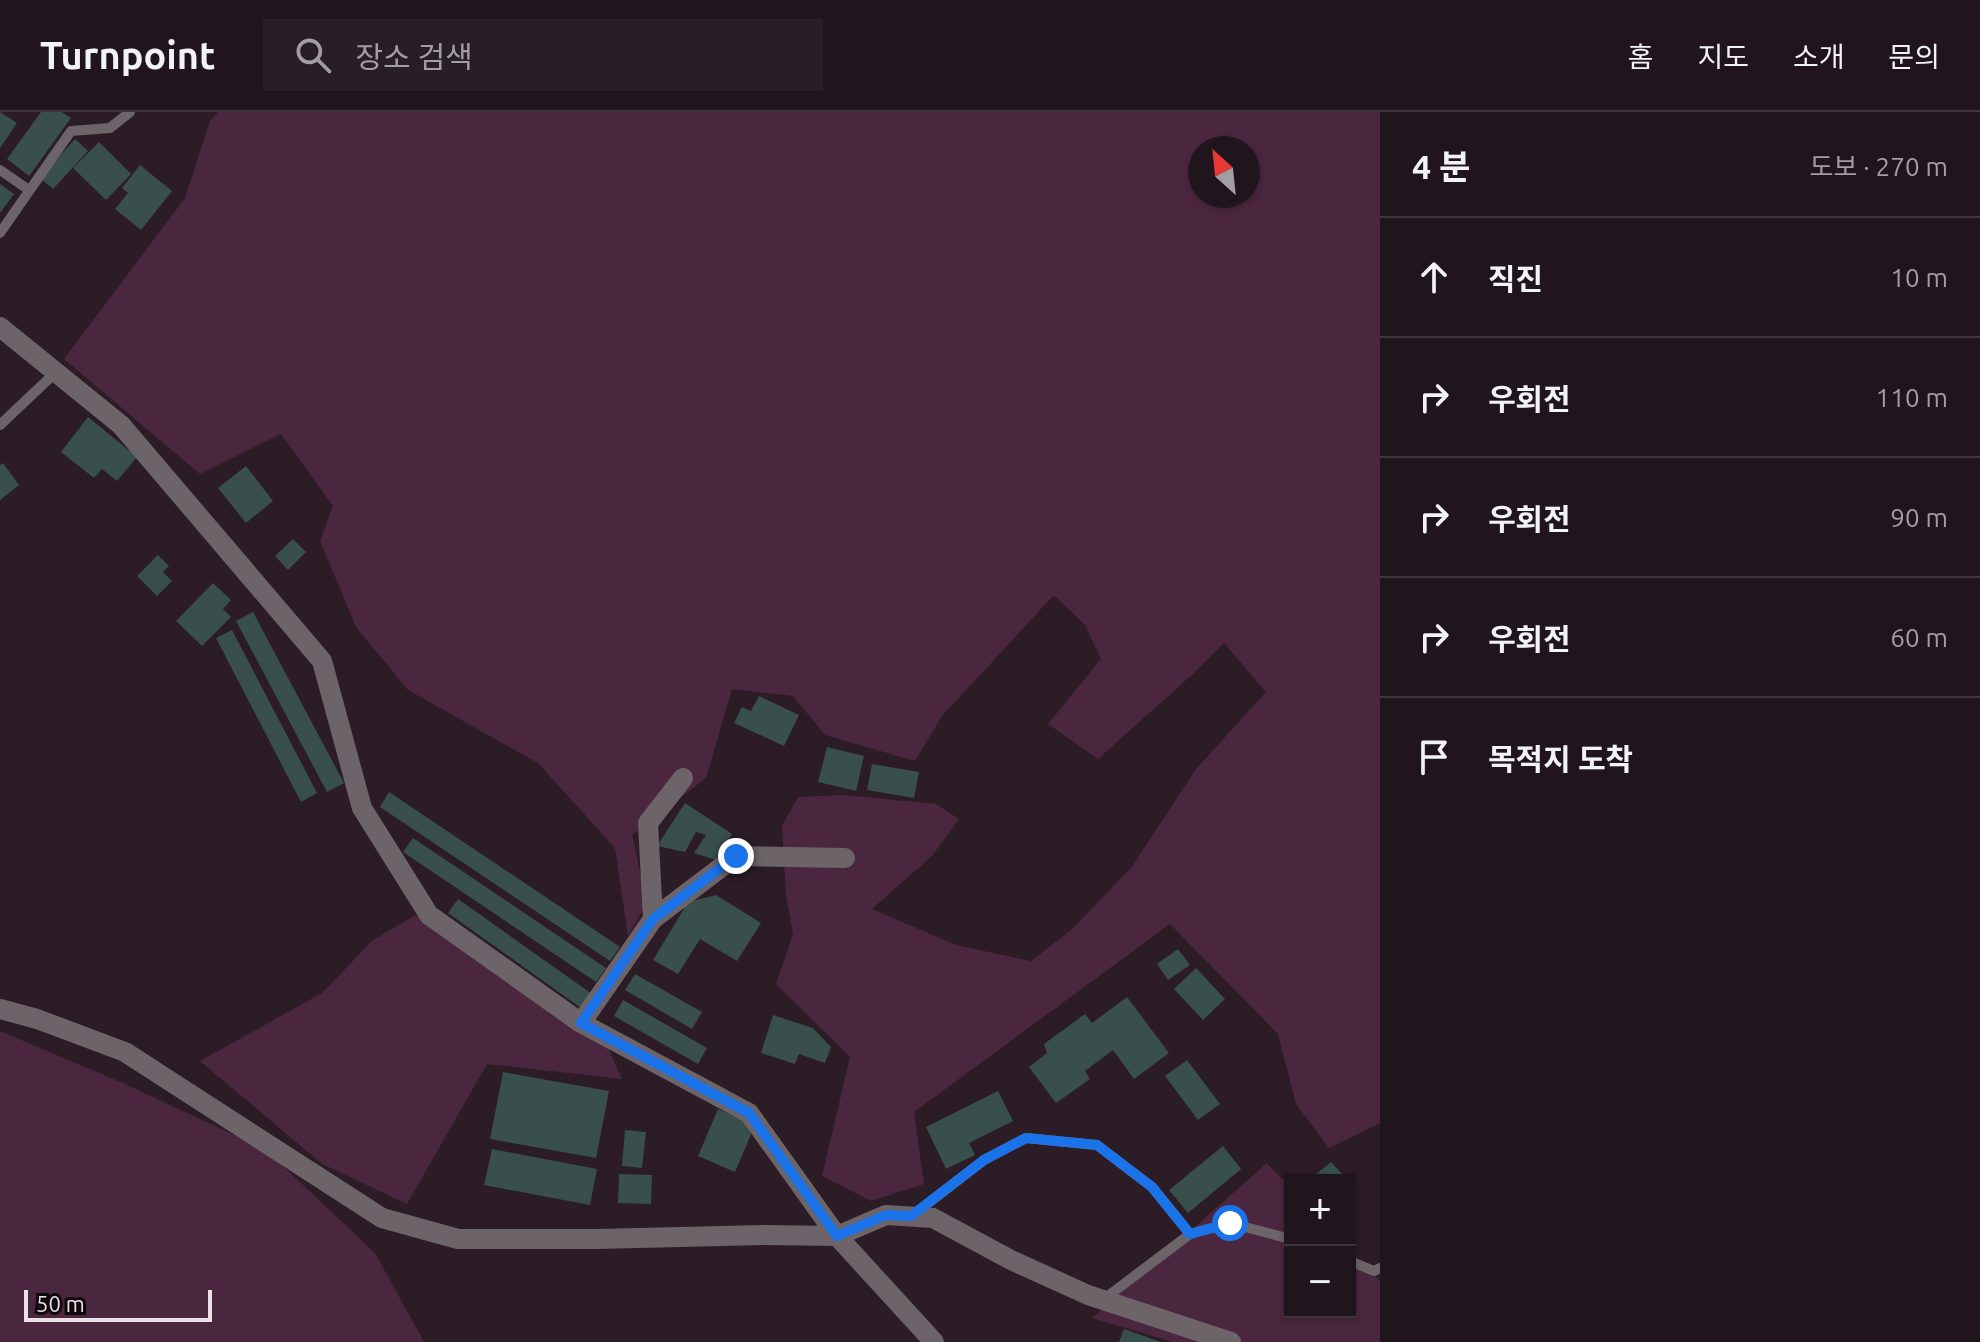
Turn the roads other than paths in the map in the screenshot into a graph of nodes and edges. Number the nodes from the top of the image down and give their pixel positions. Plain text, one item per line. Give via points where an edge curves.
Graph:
1 (130, 112) edge
2 (0, 170) edge
3 (29, 190) junction
4 (0, 233) edge
5 (0, 327) edge
6 (56, 372) junction
7 (0, 425) edge
8 (683, 778) dead end
9 (845, 858) dead end
10 (653, 919) junction
11 (0, 1009) edge
12 (581, 1023) junction
13 (911, 1216) junction
14 (1190, 1234) junction
15 (837, 1236) junction
16 (1284, 1237) edge
17 (1356, 1264) edge
18 (1380, 1268) edge
19 (1103, 1300) junction
20 (934, 1342) edge
21 (1231, 1342) edge

1 - 3 lane via 110,128 71,131
2 - 3 lane
3 - 4 lane
5 - 6 street
6 - 7 lane
6 - 12 street via 121,425 322,661 362,808 429,915
8 - 10 street via 648,823
9 - 10 street via 736,856
10 - 12 street
11 - 15 street via 125,1052 382,1218 458,1239
12 - 15 street via 749,1113
13 - 14 lane via 984,1160 1026,1138 1097,1145 1152,1187
13 - 15 street via 886,1215
13 - 19 street via 933,1218
14 - 16 lane via 1230,1223
14 - 19 lane
15 - 20 street
17 - 18 lane via 1374,1271
19 - 21 street

